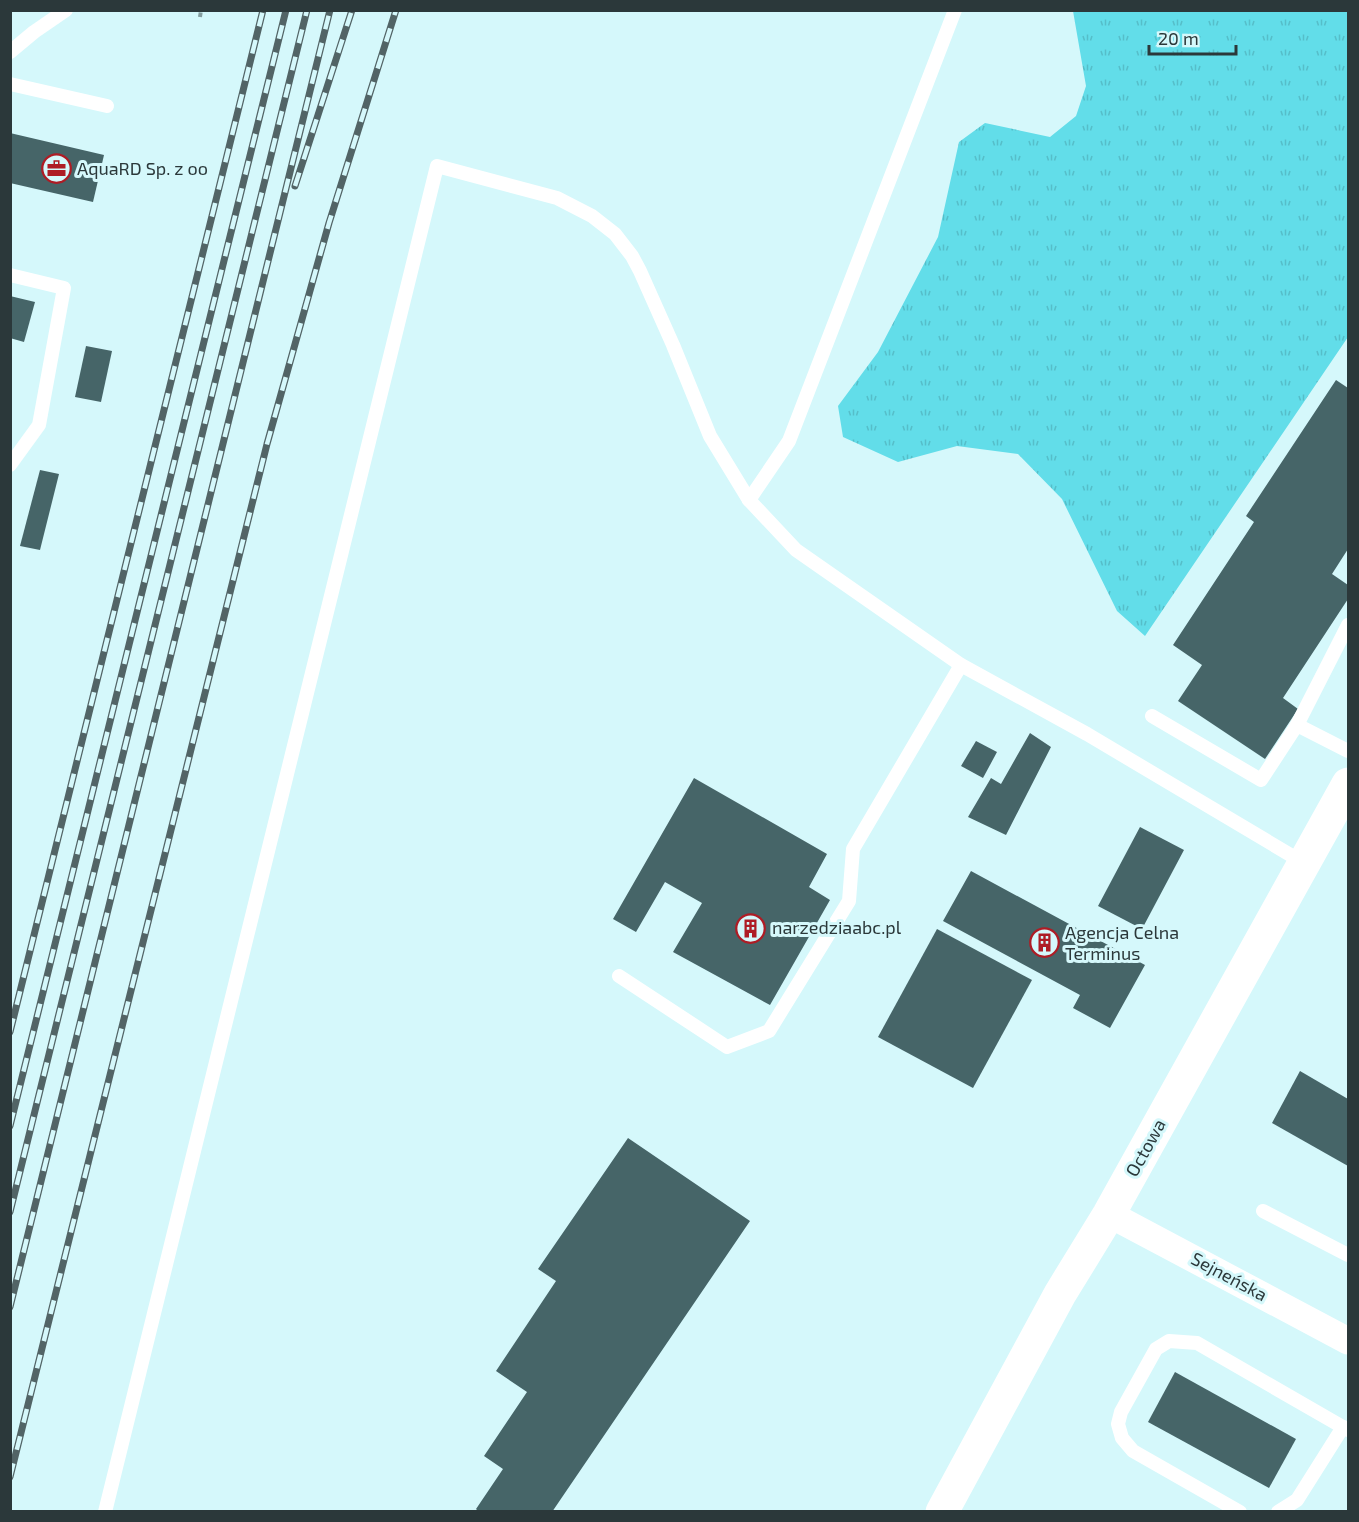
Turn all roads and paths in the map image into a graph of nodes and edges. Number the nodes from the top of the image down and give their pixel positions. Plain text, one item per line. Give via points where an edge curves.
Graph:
1 (66, 10) edge
2 (201, 10) edge
3 (955, 10) edge
4 (200, 17) dead end
5 (10, 52) edge
6 (10, 84) edge
7 (107, 106) dead end
8 (10, 275) edge
9 (10, 465) edge
10 (749, 500) junction
11 (1348, 625) edge
12 (961, 665) junction
13 (1152, 716) dead end
14 (1297, 725) junction
15 (1348, 751) edge
16 (1348, 784) edge
17 (1304, 863) junction
18 (619, 976) dead end
19 (1263, 1211) dead end
20 (1109, 1214) junction
21 (1348, 1255) edge
22 (1348, 1341) edge
23 (1346, 1428) edge
24 (105, 1512) edge
25 (942, 1512) edge
26 (1240, 1512) edge
27 (1278, 1512) edge

1 - 5 lane
2 - 4 path
3 - 10 lane via 789,441
6 - 7 lane
8 - 9 lane via 64,288 39,425
10 - 12 lane via 796,550
10 - 24 lane via 710,436 640,272 615,234 592,216 557,198 436,166
11 - 14 lane
12 - 17 lane via 1087,734
12 - 18 lane via 853,849 849,901 769,1031 727,1047
13 - 14 lane via 1261,780
14 - 15 lane
16 - 17 street, Octowa
17 - 20 street, Octowa
19 - 21 lane
20 - 22 street, Sejneńska
20 - 25 street, Octowa via 1060,1294
23 - 26 lane via 1197,1343 1169,1341 1156,1349 1121,1412 1118,1424 1122,1438 1133,1451
23 - 27 lane via 1302,1494

